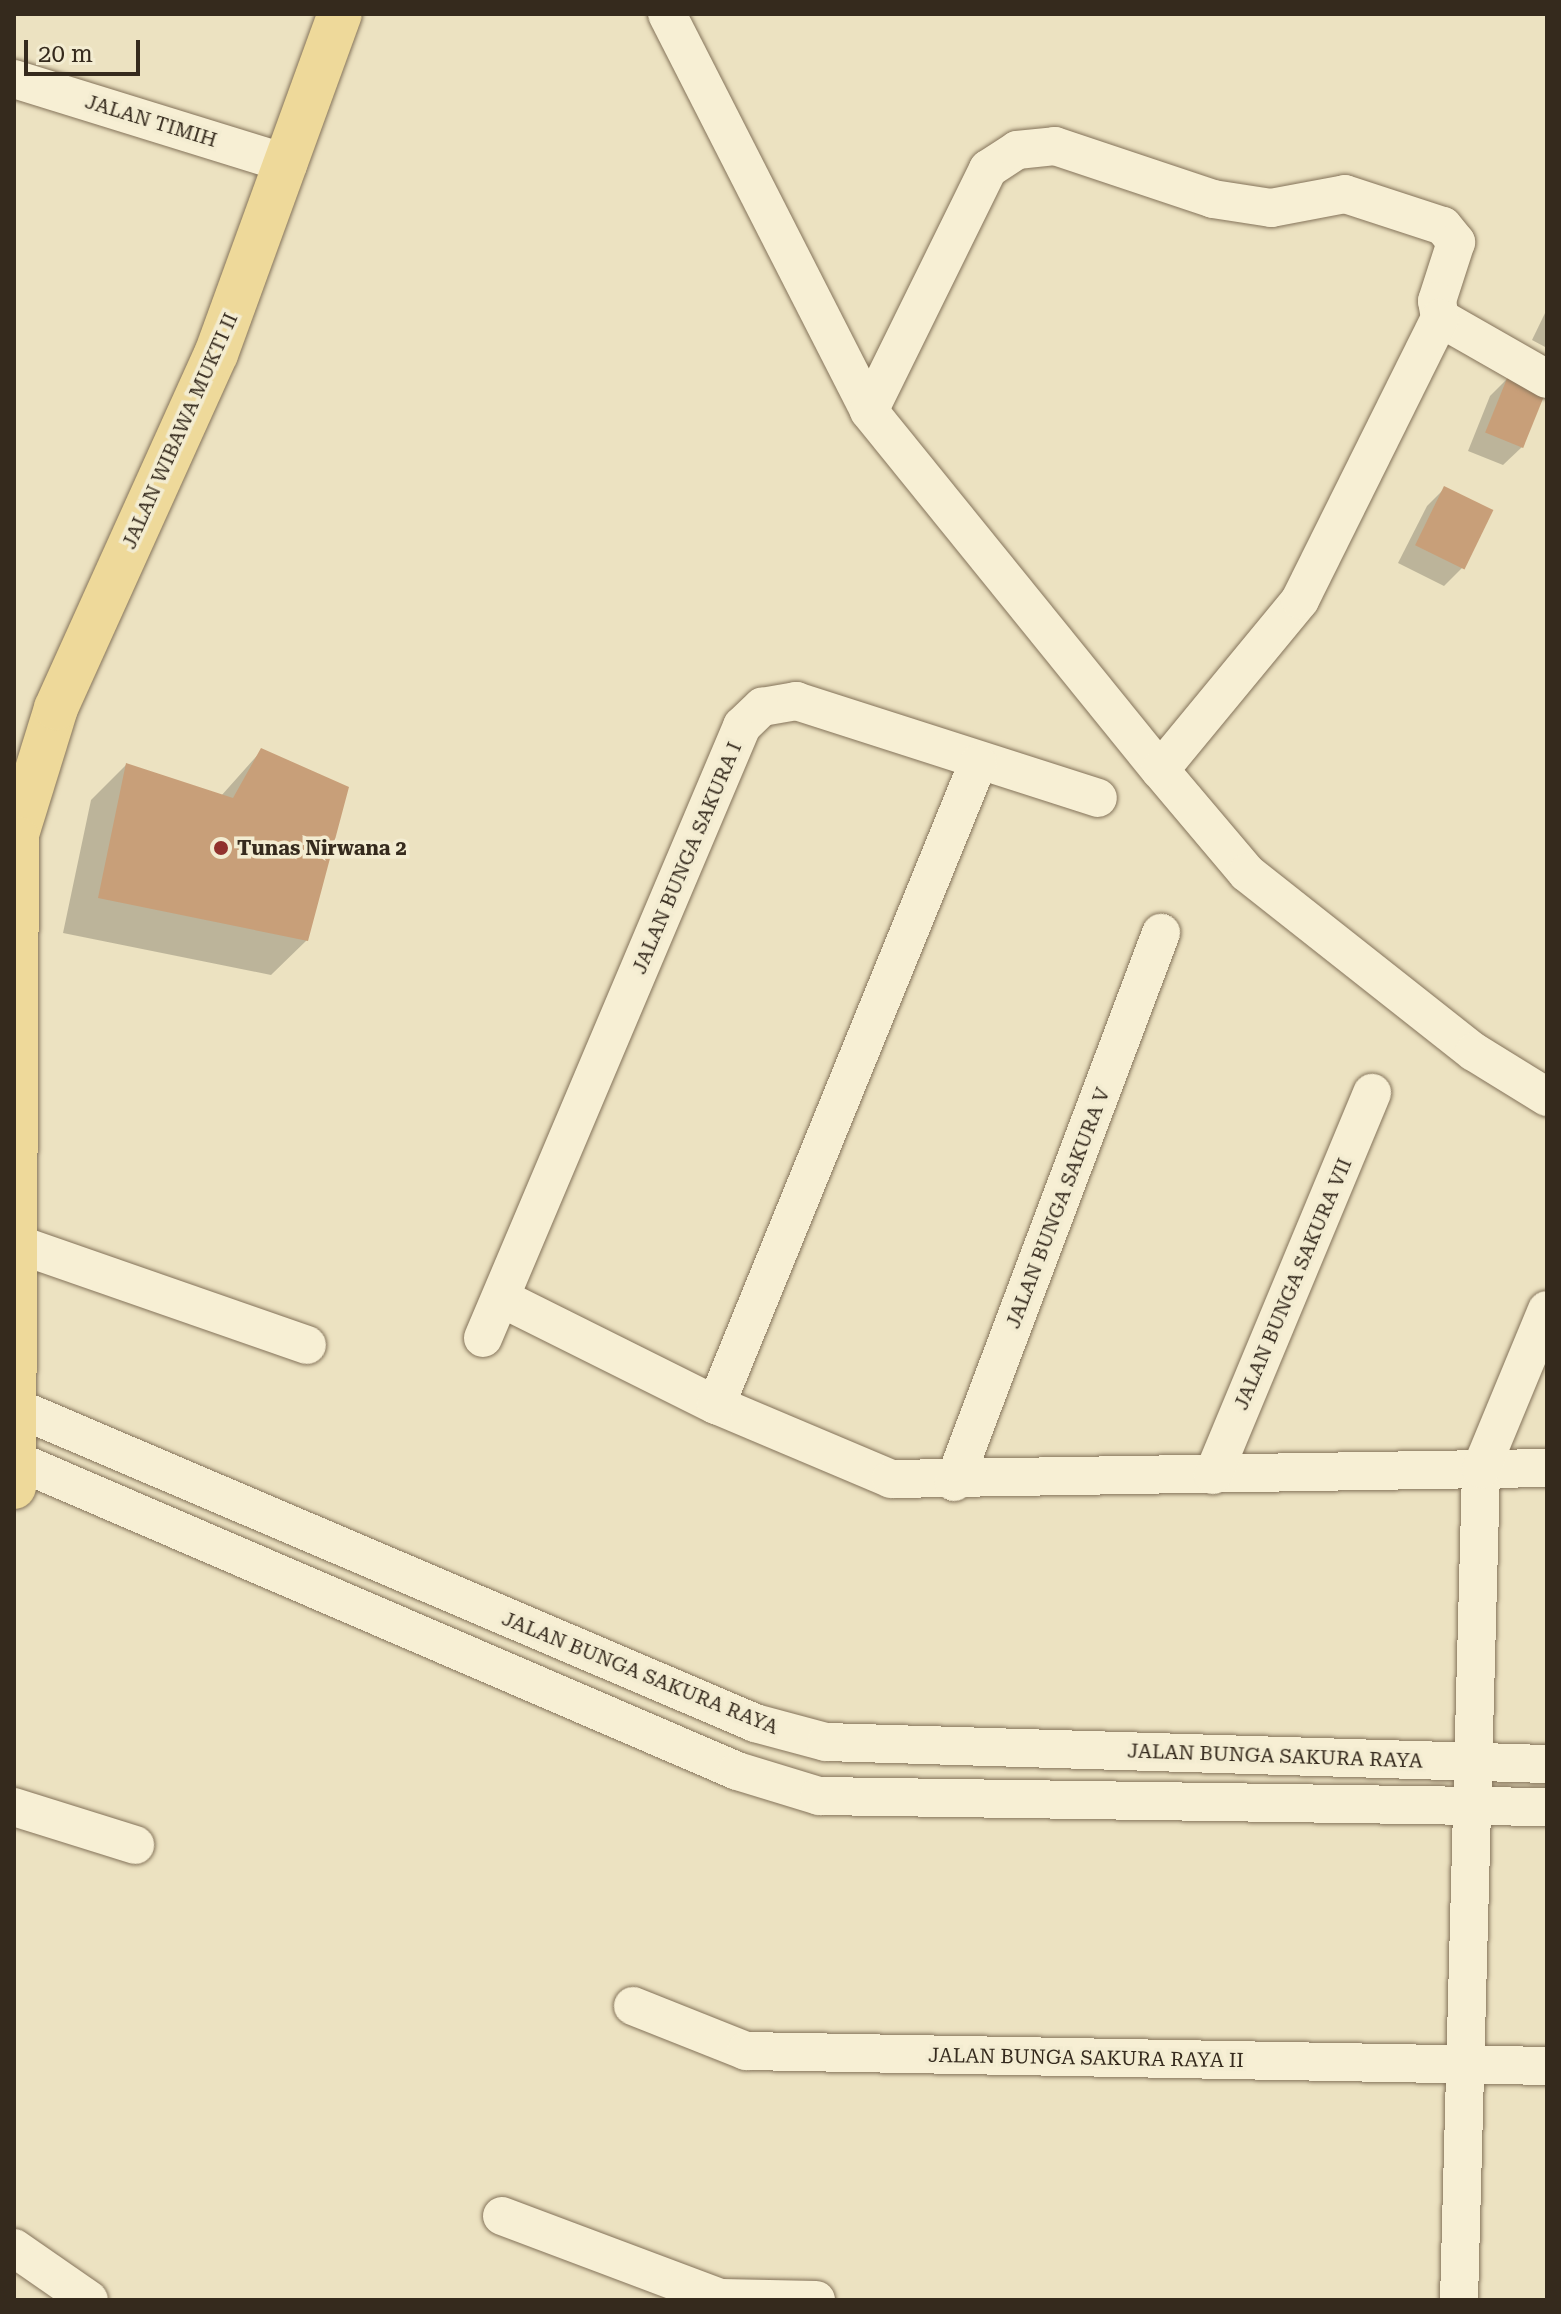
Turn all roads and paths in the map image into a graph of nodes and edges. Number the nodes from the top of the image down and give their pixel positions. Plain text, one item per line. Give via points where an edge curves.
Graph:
1 (340, 14) edge
2 (667, 14) edge
3 (14, 79) edge
4 (288, 164) junction
5 (1440, 318) junction
6 (1547, 379) edge
7 (869, 411) junction
8 (978, 763) junction
9 (1160, 770) junction
10 (1098, 798) dead end
11 (15, 841) edge
12 (1161, 933) dead end
13 (1372, 1093) dead end
14 (1547, 1097) edge
15 (17, 1244) junction
16 (503, 1299) junction
17 (1547, 1310) edge
18 (483, 1338) dead end
19 (307, 1345) dead end
20 (716, 1405) junction
21 (15, 1407) edge
22 (1547, 1468) edge
23 (1481, 1469) junction
24 (15, 1473) edge
25 (1213, 1475) junction
26 (954, 1482) junction
27 (384, 1568) junction
28 (368, 1611) junction
29 (755, 1723) junction
30 (1475, 1762) junction
31 (1547, 1764) edge
32 (737, 1771) junction
33 (14, 1807) edge
34 (1472, 1807) junction
35 (1547, 1807) edge
36 (135, 1845) dead end
37 (633, 2006) dead end
38 (1463, 2065) junction
39 (1547, 2066) edge
40 (502, 2216) dead end
41 (14, 2248) edge
42 (631, 2286) edge
43 (724, 2299) edge
44 (89, 2300) edge
45 (816, 2300) edge
46 (1459, 2300) edge

1 - 4 main road, JALAN WIBAWA MUKTI II
2 - 7 street
3 - 4 street, JALAN TIMIH
4 - 11 main road, JALAN WIBAWA MUKTI II via 216,354 56,708
5 - 6 street
5 - 7 street via 1437,301 1456,242 1443,226 1345,194 1271,208 1169,188 1055,146 1017,150 988,169
5 - 9 street via 1300,600
7 - 9 street
8 - 10 street, JALAN BUNGA SAKURA I
8 - 16 street, JALAN BUNGA SAKURA I via 796,701 762,707 742,726
8 - 20 street
9 - 14 street via 1247,873 1464,1044
11 - 15 main road, JALAN WIBAWA MUKTI II
12 - 26 street, JALAN BUNGA SAKURA V
13 - 25 street, JALAN BUNGA SAKURA VII
15 - 19 street
15 - 21 main road, JALAN WIBAWA MUKTI II
16 - 18 street, JALAN BUNGA SAKURA I
16 - 20 street
17 - 23 street
20 - 26 street via 891,1479
21 - 24 main road, JALAN WIBAWA MUKTI II
21 - 27 street, JALAN BUNGA SAKURA RAYA
22 - 23 street
23 - 25 street
23 - 30 street
24 - 28 street
25 - 26 street
27 - 28 street
27 - 29 street, JALAN BUNGA SAKURA RAYA
28 - 32 street
29 - 30 street, JALAN BUNGA SAKURA RAYA via 826,1742
29 - 32 street
30 - 31 street, JALAN BUNGA SAKURA RAYA
30 - 34 street
32 - 34 street via 819,1796
33 - 36 street
34 - 35 street
34 - 38 street
37 - 38 street, JALAN BUNGA SAKURA RAYA II via 746,2051
38 - 39 street, JALAN BUNGA SAKURA RAYA II
38 - 46 street
40 - 42 street
41 - 44 street
42 - 43 street
43 - 45 street

